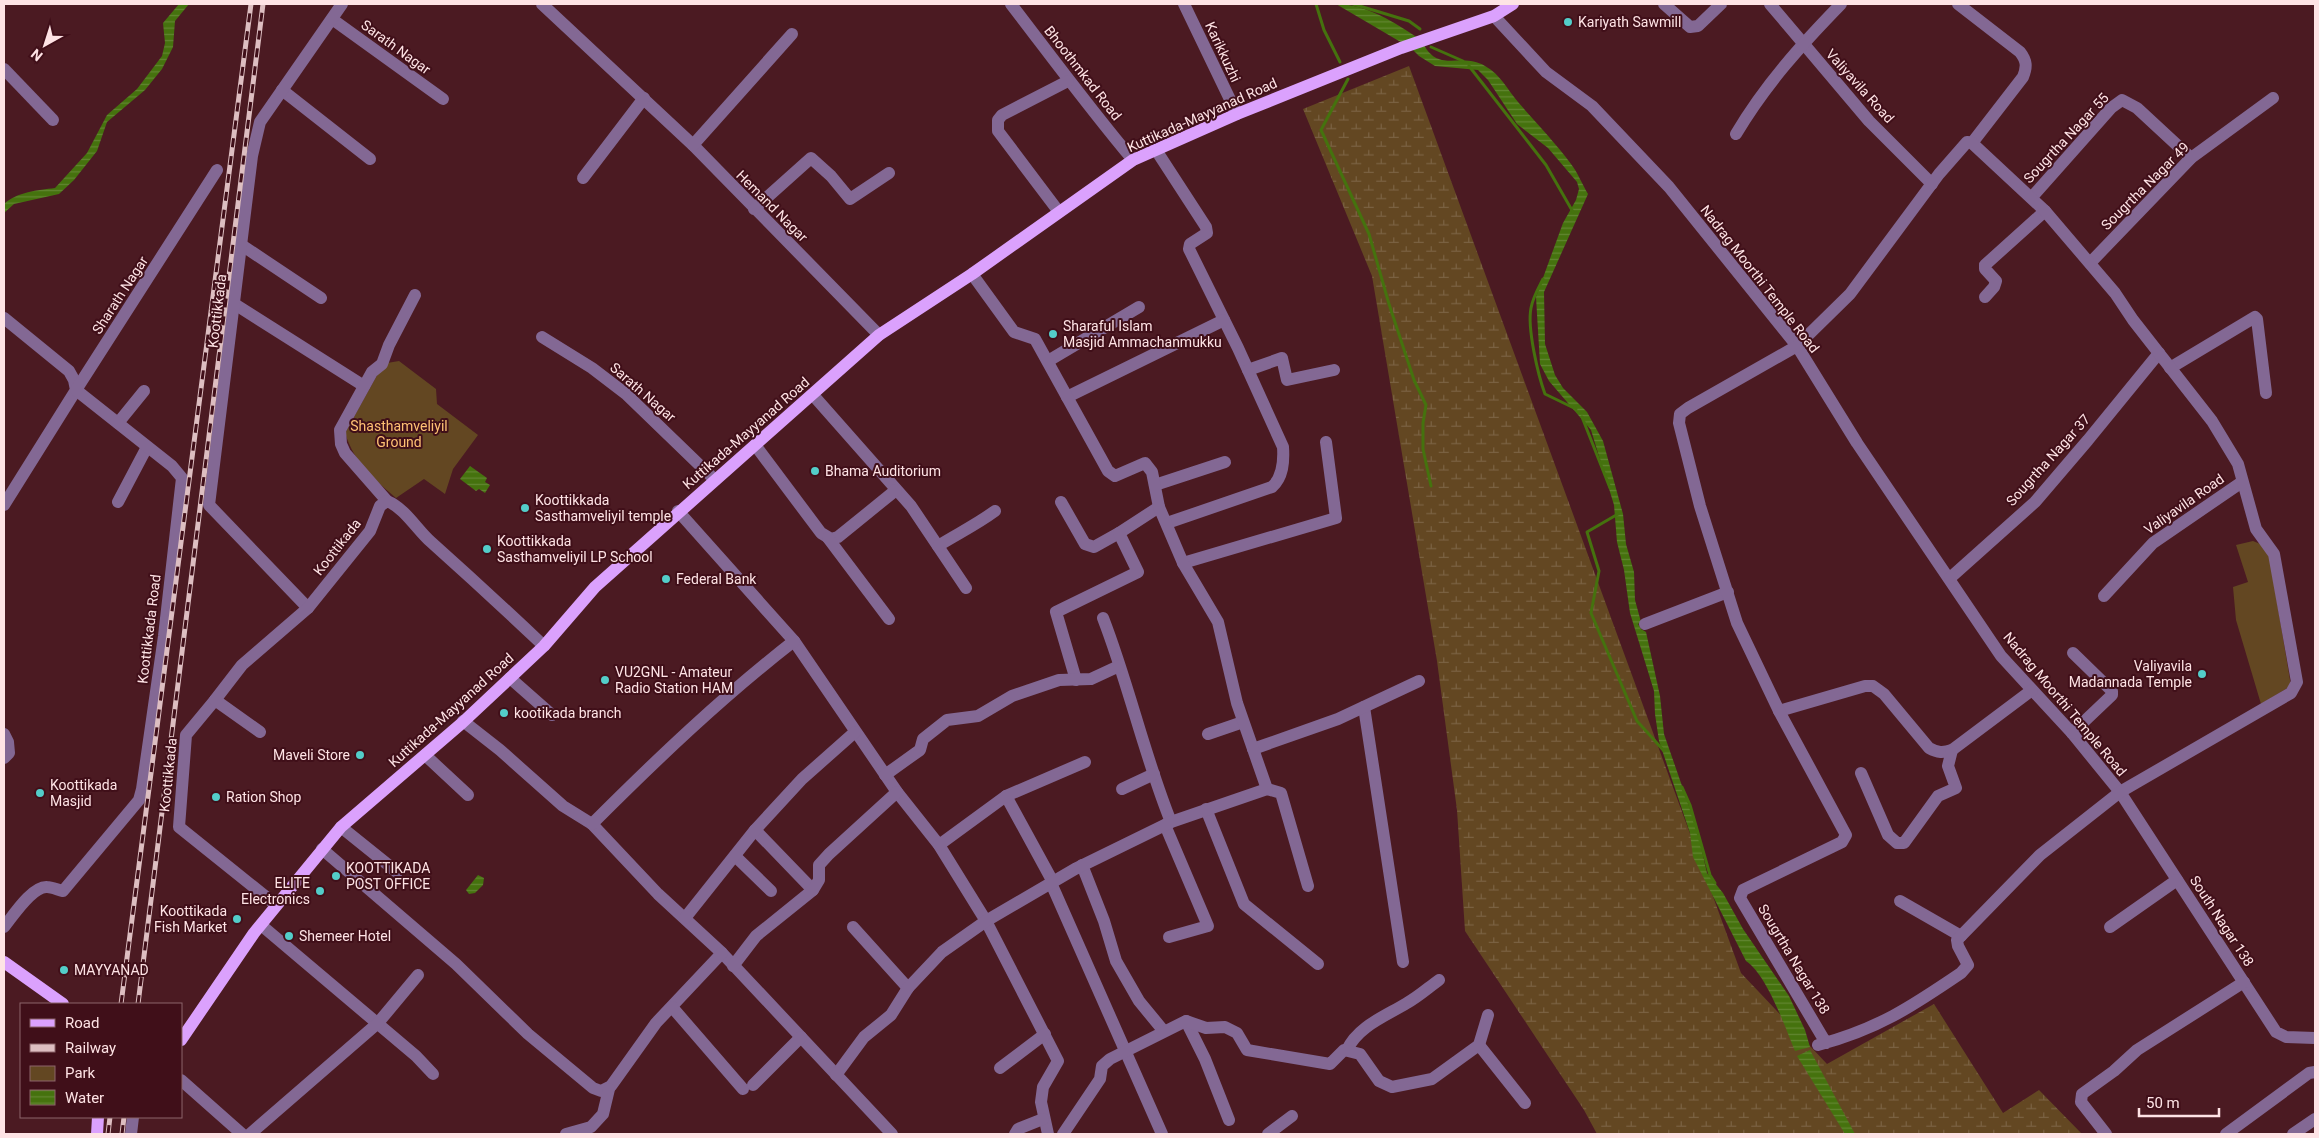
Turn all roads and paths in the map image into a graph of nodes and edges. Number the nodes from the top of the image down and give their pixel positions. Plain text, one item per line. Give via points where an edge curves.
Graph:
1 (542, 4) edge
2 (1010, 4) edge
3 (1184, 4) edge
4 (1513, 4) edge
5 (1664, 4) edge
6 (1720, 4) edge
7 (1770, 4) edge
8 (1841, 4) edge
9 (1958, 4) edge
10 (335, 9) edge
11 (1494, 16) junction
12 (792, 34) dead end
13 (1802, 44) junction
14 (4, 70) edge
15 (1068, 81) junction
16 (282, 90) junction
17 (644, 98) junction
18 (2273, 98) dead end
19 (442, 100) dead end
20 (1236, 114) junction
21 (53, 120) dead end
22 (1736, 134) dead end
23 (1972, 142) junction
24 (693, 145) junction
25 (1156, 150) junction
26 (370, 158) dead end
27 (2191, 158) junction
28 (1133, 160) junction
29 (217, 170) dead end
30 (889, 173) dead end
31 (583, 178) dead end
32 (1932, 184) junction
33 (2032, 197) junction
34 (754, 209) junction
35 (2045, 211) junction
36 (1059, 212) junction
37 (240, 244) junction
38 (2090, 263) junction
39 (972, 274) junction
40 (415, 296) dead end
41 (1985, 297) dead end
42 (320, 298) dead end
43 (233, 303) junction
44 (1139, 307) dead end
45 (4, 318) edge
46 (1224, 320) junction
47 (879, 335) junction
48 (542, 337) dead end
49 (1797, 346) junction
50 (2159, 353) junction
51 (1048, 361) junction
52 (2170, 368) junction
53 (1248, 370) junction
54 (1334, 370) dead end
55 (364, 386) junction
56 (76, 390) junction
57 (144, 391) dead end
58 (2266, 393) dead end
59 (813, 395) junction
60 (1067, 397) junction
61 (118, 424) junction
62 (1326, 442) dead end
63 (755, 445) junction
64 (148, 447) junction
65 (1225, 462) dead end
66 (715, 480) junction
67 (2242, 482) junction
68 (1155, 485) junction
69 (896, 490) junction
70 (387, 501) junction
71 (118, 502) dead end
72 (1061, 502) dead end
73 (4, 505) edge
74 (1159, 507) junction
75 (678, 511) junction
76 (994, 511) dead end
77 (1167, 523) junction
78 (1119, 533) junction
79 (828, 538) junction
80 (938, 546) junction
81 (1182, 563) junction
82 (1950, 578) junction
83 (966, 588) dead end
84 (1728, 592) junction
85 (2104, 596) dead end
86 (308, 608) junction
87 (1103, 618) dead end
88 (889, 619) dead end
89 (1645, 624) dead end
90 (794, 641) junction
91 (544, 646) junction
92 (2073, 654) dead end
93 (1119, 666) junction
94 (510, 678) junction
95 (1076, 680) junction
96 (1419, 681) dead end
97 (2032, 690) junction
98 (215, 700) junction
99 (1364, 707) junction
100 (1779, 711) junction
101 (552, 715) dead end
102 (463, 721) junction
103 (1243, 722) junction
104 (260, 732) dead end
105 (856, 732) junction
106 (4, 734) edge
107 (1208, 734) dead end
108 (2072, 734) junction
109 (1254, 749) junction
110 (1952, 750) junction
111 (425, 755) junction
112 (4, 758) edge
113 (1085, 762) dead end
114 (1860, 773) dead end
115 (1154, 774) junction
116 (885, 775) junction
117 (1122, 789) dead end
118 (1267, 789) junction
119 (897, 792) junction
120 (2120, 792) junction
121 (468, 795) dead end
122 (1006, 796) junction
123 (1206, 809) junction
124 (1168, 823) junction
125 (592, 824) junction
126 (341, 827) junction
127 (755, 830) junction
128 (939, 845) junction
129 (322, 849) junction
130 (735, 856) junction
131 (1082, 865) junction
132 (397, 872) dead end
133 (2177, 880) junction
134 (1052, 882) junction
135 (1308, 886) dead end
136 (813, 890) junction
137 (771, 891) dead end
138 (1900, 901) dead end
139 (276, 905) junction
140 (685, 918) junction
141 (986, 922) junction
142 (261, 925) junction
143 (4, 927) edge
144 (853, 927) dead end
145 (2110, 927) dead end
146 (1961, 936) junction
147 (1169, 937) dead end
148 (722, 953) junction
149 (4, 962) edge
150 (1403, 962) dead end
151 (1318, 964) dead end
152 (733, 966) junction
153 (418, 975) dead end
154 (1439, 980) dead end
155 (2244, 982) junction
156 (908, 988) junction
157 (61, 1003) edge
158 (672, 1007) junction
159 (1488, 1015) dead end
160 (1186, 1021) junction
161 (378, 1023) junction
162 (1162, 1029) dead end
163 (1045, 1034) junction
164 (801, 1037) junction
165 (2315, 1038) edge
166 (182, 1039) edge
167 (1479, 1045) junction
168 (1347, 1050) junction
169 (1125, 1053) junction
170 (1000, 1068) dead end
171 (2315, 1072) edge
172 (433, 1074) dead end
173 (836, 1075) junction
174 (182, 1081) edge
175 (608, 1089) junction
176 (1525, 1103) dead end
177 (1292, 1116) dead end
178 (98, 1118) edge
179 (133, 1118) edge
180 (1043, 1119) junction
181 (2315, 1119) edge
182 (1229, 1120) dead end
183 (98, 1134) edge
184 (131, 1134) edge
185 (242, 1134) edge
186 (250, 1134) edge
187 (566, 1134) edge
188 (892, 1134) edge
189 (1015, 1134) edge
190 (1048, 1134) edge
191 (1063, 1134) edge
192 (1162, 1134) edge
193 (1268, 1134) edge
194 (2106, 1134) edge
195 (2226, 1134) edge
196 (2294, 1134) edge

1 - 17 street, Hemand Nagar
2 - 15 street, Bhoothmkad Road
3 - 20 street, Karikkuzhi
4 - 11 main road, Kuttikada-Mayyanad Road
5 - 6 street via 1690,27 1698,26
7 - 13 street, Valiyavila Road
8 - 13 street
9 - 23 street via 2020,52 2026,67 2023,77
10 - 16 street, Koottikkada
10 - 19 street, Sarath Nagar
11 - 20 main road, Kuttikada-Mayyanad Road via 1401,48
11 - 49 street, Nadrag Moorthi Temple Road via 1546,72 1592,106 1669,187
12 - 24 street
13 - 22 street via 1760,94
13 - 32 street, Valiyavila Road via 1869,121
14 - 21 street
15 - 28 street, Bhoothmkad Road
15 - 36 street via 1002,115 998,125 998,130
16 - 26 street
16 - 37 street, Koottikkada via 258,127
17 - 24 street, Hemand Nagar
17 - 31 street
18 - 27 street, Sougrtha Nagar 49
20 - 25 main road, Kuttikada-Mayyanad Road
23 - 32 street via 1967,142 1960,149
23 - 33 street, Nadrag Moorthi Temple Road
24 - 34 street, Hemand Nagar
25 - 28 main road, Kuttikada-Mayyanad Road
25 - 46 street via 1206,228 1204,237 1190,244 1188,249
27 - 33 street, Sougrtha Nagar 55 via 2137,108 2122,100 2111,108
27 - 38 street, Sougrtha Nagar 49
28 - 36 main road, Kuttikada-Mayyanad Road
29 - 56 street, Sharath Nagar
30 - 34 street via 850,199 811,158
32 - 49 street via 1850,294
33 - 35 street, Nadrag Moorthi Temple Road
34 - 47 street, Hemand Nagar
35 - 38 street, Nadrag Moorthi Temple Road
35 - 41 street via 1985,265 1996,281
36 - 39 main road, Kuttikada-Mayyanad Road
37 - 42 street
37 - 43 street, Koottikkada
38 - 50 street, Nadrag Moorthi Temple Road
39 - 47 main road, Kuttikada-Mayyanad Road
39 - 51 street via 1014,332 1035,339
40 - 55 street via 382,364 372,372
43 - 55 street
43 - 86 street, Koottikkada via 209,505
44 - 51 street
45 - 56 street via 69,371
46 - 53 street
46 - 60 street
47 - 59 main road, Kuttikada-Mayyanad Road
48 - 66 street, Sarath Nagar via 626,394
49 - 82 street, Nadrag Moorthi Temple Road via 1857,443
49 - 84 street via 1680,414 1679,423 1700,506
50 - 52 street, Nadrag Moorthi Temple Road
50 - 82 street, Sougrtha Nagar 37 via 2035,502
51 - 60 street
52 - 58 street via 2255,317
52 - 67 street, Nadrag Moorthi Temple Road via 2212,420 2238,464
53 - 54 street via 1282,358 1287,380
53 - 77 street via 1283,447 1281,477 1266,490
55 - 70 street via 340,430 341,444
56 - 61 street
56 - 73 street, Sharath Nagar
57 - 61 street
59 - 63 main road, Kuttikada-Mayyanad Road
59 - 69 street
60 - 68 street via 1108,471 1115,476 1146,463
61 - 64 street
62 - 81 street via 1336,518
63 - 66 main road, Kuttikada-Mayyanad Road
63 - 79 street
64 - 71 street
64 - 143 street, Koottikkada Road via 182,478 164,636 139,800 63,891 46,886 38,890 29,896
65 - 68 street
66 - 75 main road, Kuttikada-Mayyanad Road
67 - 85 street, Valiyavila Road via 2153,543
67 - 120 street, Nadrag Moorthi Temple Road via 2256,528 2274,554 2297,682 2291,693
68 - 74 street
69 - 79 street via 838,537
69 - 80 street
70 - 86 street, Koottikada via 380,506 370,532
70 - 91 street via 396,505 430,541
72 - 78 street via 1085,544 1094,547
74 - 77 street
74 - 78 street
75 - 90 street
75 - 91 main road, Kuttikada-Mayyanad Road via 595,587
76 - 80 street
77 - 81 street
78 - 95 street via 1138,572 1056,612
79 - 88 street
80 - 83 street
81 - 103 street via 1218,622
82 - 97 street, Nadrag Moorthi Temple Road via 2001,656
84 - 89 street
84 - 100 street via 1737,623
86 - 98 street, Koottikada via 242,665
87 - 93 street
90 - 105 street
90 - 125 street via 738,685
91 - 94 main road, Kuttikada-Mayyanad Road
92 - 108 street via 2112,691 2112,695
93 - 95 street via 1091,679
93 - 115 street
94 - 101 street
94 - 102 main road, Kuttikada-Mayyanad Road
95 - 116 street via 1059,680 1012,696 978,716 947,720 923,739 920,750
96 - 99 street
97 - 108 street, Nadrag Moorthi Temple Road
97 - 110 street
98 - 104 street
98 - 139 street, Koottikkada via 186,735 178,827
99 - 109 street via 1338,720
99 - 150 street
100 - 110 street via 1872,686 1884,694 1929,748 1936,752
100 - 146 street, Sougrtha Nagar 138 via 1846,835 1842,842 1743,890 1740,898 1822,1044 1875,1027 1907,1010 1961,973 1968,965 1958,946
102 - 111 main road, Kuttikada-Mayyanad Road
102 - 125 street via 563,806
103 - 107 street
103 - 109 street
105 - 116 street
105 - 127 street via 802,779
106 - 112 street via 9,753
108 - 120 street, Nadrag Moorthi Temple Road
109 - 118 street
110 - 114 street via 1948,766 1956,788 1938,796 1904,843 1897,843 1888,834
111 - 121 street
111 - 126 main road, Kuttikada-Mayyanad Road
113 - 122 street
115 - 117 street
115 - 124 street
116 - 119 street
118 - 123 street
118 - 135 street via 1281,793
119 - 128 street
119 - 136 street via 819,865 819,880
120 - 133 street, South Nagar 138
120 - 146 street via 2040,855
122 - 128 street
122 - 134 street
123 - 124 street
123 - 151 street via 1244,904
124 - 131 street
124 - 147 street via 1208,926
125 - 140 street
126 - 129 main road, Kuttikada-Mayyanad Road
126 - 132 street
127 - 130 street
127 - 136 street
128 - 141 street
129 - 139 main road, Kuttikada-Mayyanad Road
129 - 175 street via 456,964 535,1040 593,1088
130 - 137 street
130 - 140 street
131 - 134 street
131 - 162 street via 1116,961 1139,1001
133 - 145 street
133 - 155 street, South Nagar 138
134 - 141 street
134 - 169 street
136 - 152 street via 756,936
138 - 146 street
139 - 142 main road, Kuttikada-Mayyanad Road
140 - 148 street
141 - 156 street via 942,952
141 - 163 street
142 - 161 street
142 - 166 main road, Kuttikada-Mayyanad Road
144 - 156 street
148 - 152 street
148 - 158 street
149 - 157 main road
152 - 164 street
153 - 161 street
154 - 168 street via 1408,1003 1378,1018 1358,1035
155 - 165 street, South Nagar 138 via 2276,1032 2286,1037
155 - 194 street via 2137,1050 2114,1072 2082,1094 2081,1102
156 - 173 street via 891,1015 864,1037
158 - 164 street via 748,1087
158 - 175 street via 656,1023
159 - 167 street
160 - 168 street via 1206,1028 1226,1027 1237,1033 1247,1050 1330,1064
160 - 169 street
160 - 182 street
161 - 172 street
161 - 186 street
163 - 170 street
163 - 180 street via 1058,1061 1043,1087
164 - 173 street
167 - 168 street via 1432,1079 1392,1087 1379,1081 1360,1054
167 - 176 street
169 - 191 street via 1102,1066 1100,1079
169 - 192 street
171 - 195 street via 2309,1073
173 - 188 street
174 - 185 street
175 - 187 street via 603,1114 591,1127
177 - 193 street
178 - 183 main road
179 - 184 street
180 - 189 street via 1018,1129
180 - 190 street
181 - 196 street

